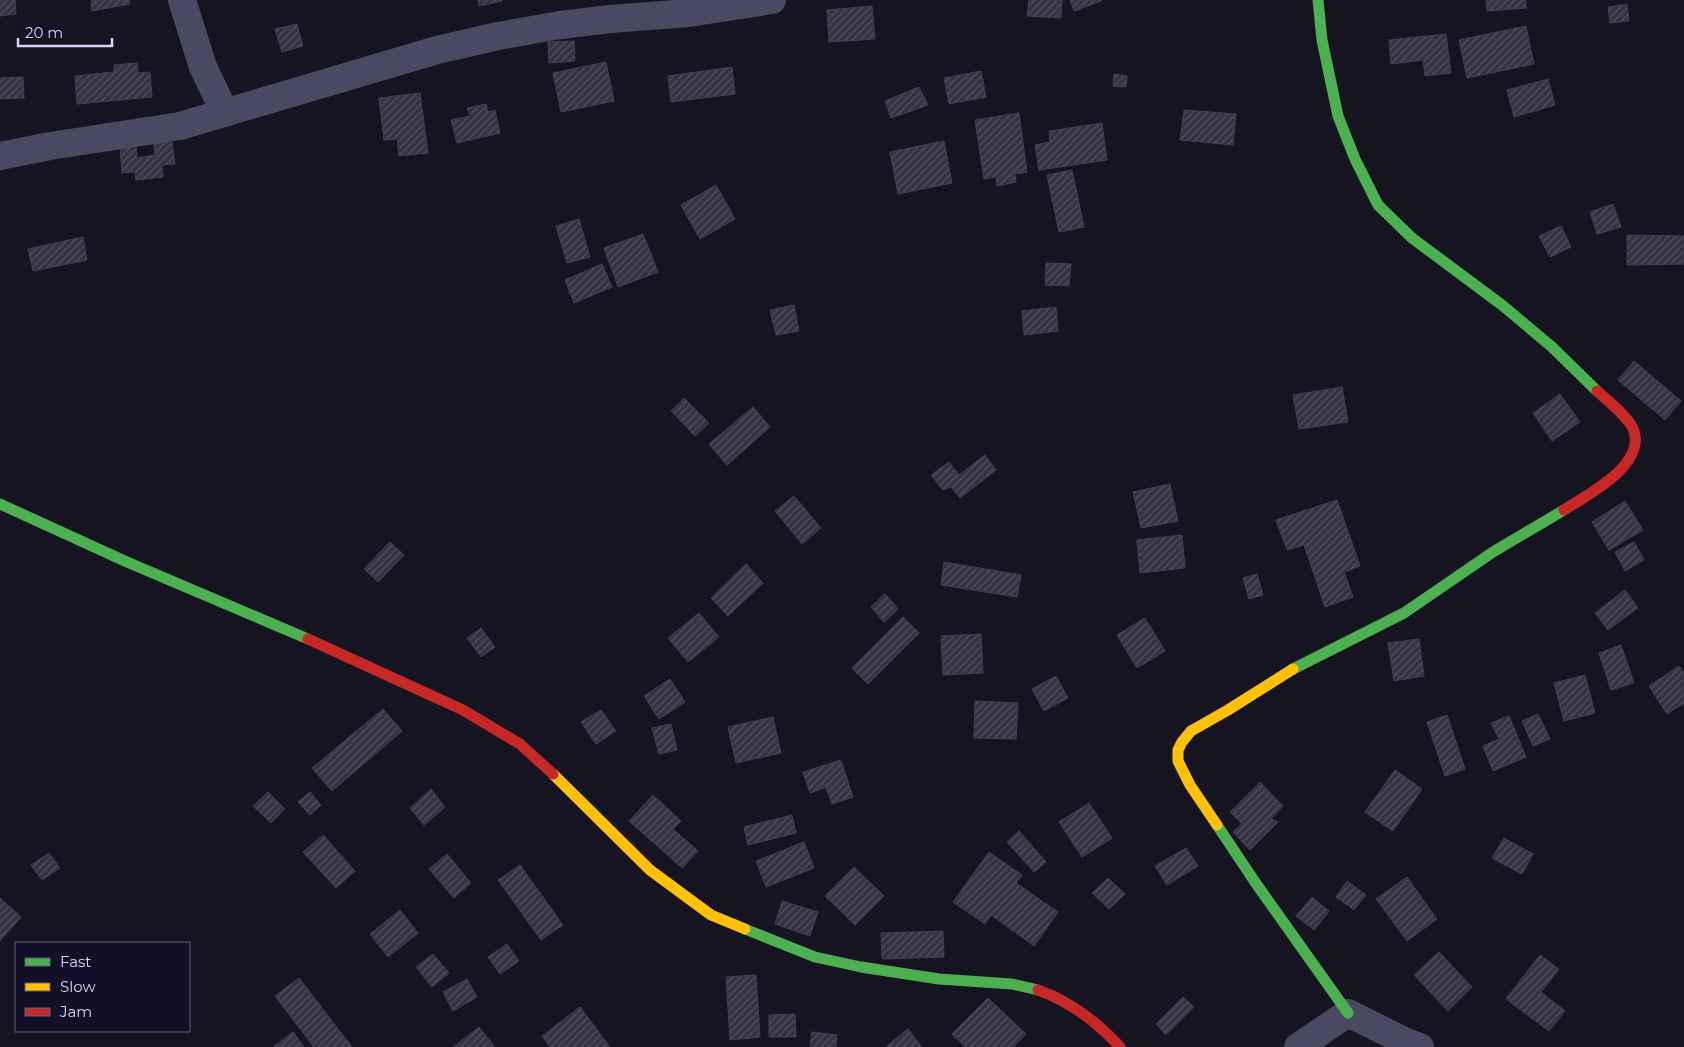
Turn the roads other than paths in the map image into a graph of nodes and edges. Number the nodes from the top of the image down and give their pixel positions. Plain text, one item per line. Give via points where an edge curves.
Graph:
1 (182, 0) edge
2 (772, 0) edge
3 (1318, 0) edge
4 (610, 10) edge
5 (225, 113) junction
6 (0, 156) edge
7 (0, 504) edge
8 (1348, 1013) junction
9 (1120, 1047) edge
10 (1298, 1047) edge
11 (1420, 1047) edge

1 - 5 street via 203,67
2 - 4 street via 689,13
3 - 8 street via 1322,40 1338,116 1378,205 1412,238 1552,347 1629,422 1635,441 1626,465 1590,494 1493,552 1404,613 1283,674 1205,722 1182,742 1178,761 1190,785
4 - 5 street via 437,50
5 - 6 street via 180,126
7 - 9 street via 332,649 463,710 498,730 548,769 650,870 711,915 815,956 861,967 1040,990 1066,1003 1103,1029
8 - 10 street
8 - 11 street

